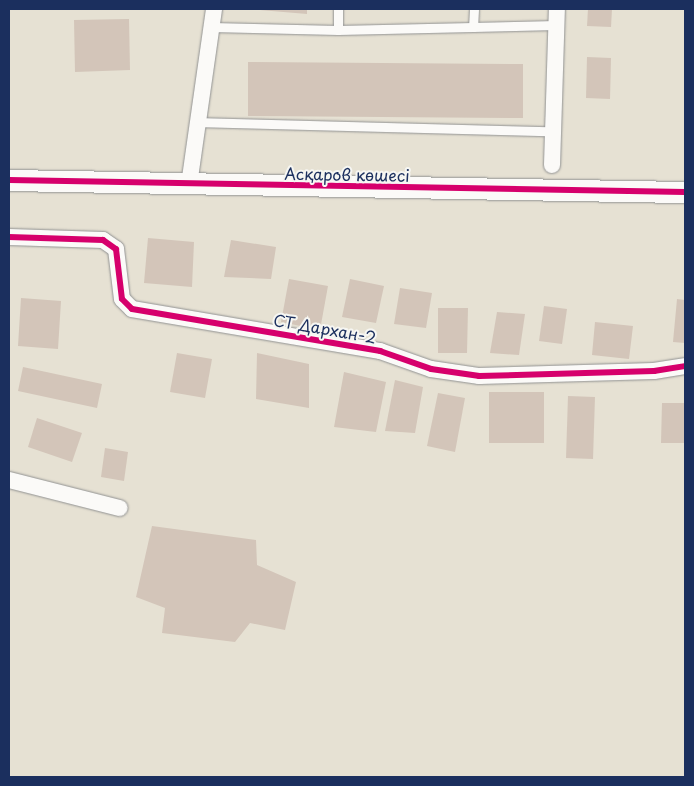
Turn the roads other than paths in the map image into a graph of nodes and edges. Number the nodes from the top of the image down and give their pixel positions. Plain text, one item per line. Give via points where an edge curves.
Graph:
1 (214, 9) edge
2 (338, 9) edge
3 (474, 9) edge
4 (556, 17) edge
5 (211, 27) junction
6 (473, 27) junction
7 (338, 30) junction
8 (199, 122) junction
9 (553, 131) junction
10 (552, 165) dead end
11 (9, 180) edge
12 (189, 185) junction
13 (685, 192) edge
14 (9, 237) edge
15 (685, 366) edge
16 (9, 480) edge
17 (120, 508) dead end

1 - 5 street
2 - 7 lane
3 - 6 lane
4 - 6 lane
4 - 9 street
5 - 7 lane
5 - 8 street
6 - 7 lane
8 - 9 lane
8 - 12 street
9 - 10 street
11 - 12 street, Асқаров көшесі
12 - 13 street, Асқаров көшесі
14 - 15 street, СТ Дархан-2 via 103,240 116,249 122,299 132,310 380,351 431,369 478,376
16 - 17 street

